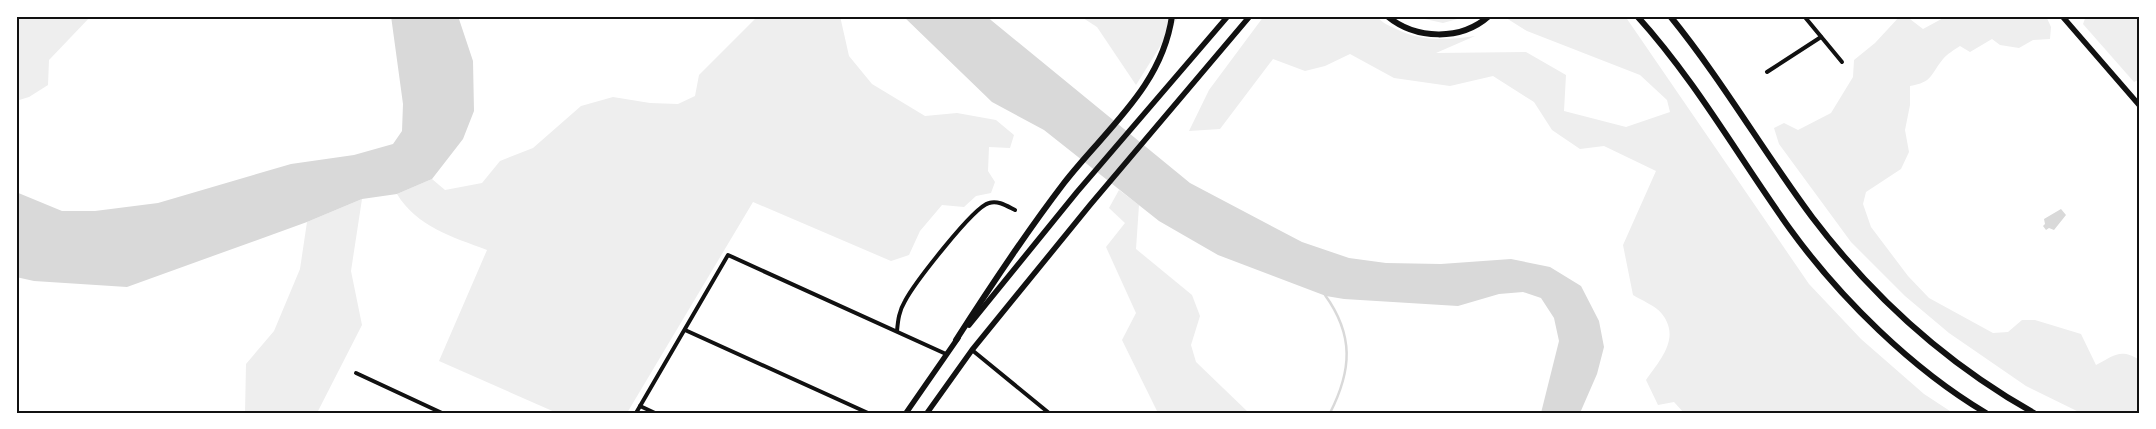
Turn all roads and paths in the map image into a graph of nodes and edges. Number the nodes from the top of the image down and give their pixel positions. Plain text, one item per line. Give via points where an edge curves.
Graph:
1 (1172, 16) edge
2 (1228, 16) edge
3 (1250, 16) edge
4 (1387, 16) edge
5 (1490, 16) edge
6 (1638, 16) edge
7 (1670, 16) edge
8 (1804, 16) edge
9 (2062, 16) edge
10 (1821, 37) junction
11 (1842, 62) dead end
12 (1766, 72) dead end
13 (2140, 106) edge
14 (1014, 210) dead end
15 (684, 330) junction
16 (897, 331) junction
17 (956, 340) junction
18 (972, 350) junction
19 (946, 354) junction
20 (356, 373) dead end
21 (640, 406) junction
22 (442, 413) edge
23 (636, 413) edge
24 (655, 413) edge
25 (868, 413) edge
26 (906, 413) edge
27 (926, 413) edge
28 (1049, 413) edge
29 (1986, 413) edge
30 (2035, 413) edge

1 - 17 highway via 1166,42 1141,93 1066,181 1026,234
2 - 17 main road
3 - 18 main road
4 - 5 highway via 1413,30 1436,35 1468,30
6 - 29 highway via 1697,91 1790,229 1838,288 1921,366
7 - 30 highway via 1717,77 1811,215 1857,272 1882,298 1966,370
8 - 10 street
9 - 13 main road
10 - 11 street
10 - 12 street
14 - 16 street via 991,202 968,221 908,296 899,316
15 - 16 street via 728,255
15 - 21 street
15 - 25 street
16 - 19 street
17 - 19 main road
18 - 27 main road
18 - 28 street
19 - 26 main road
20 - 22 street
21 - 23 street
21 - 24 street

